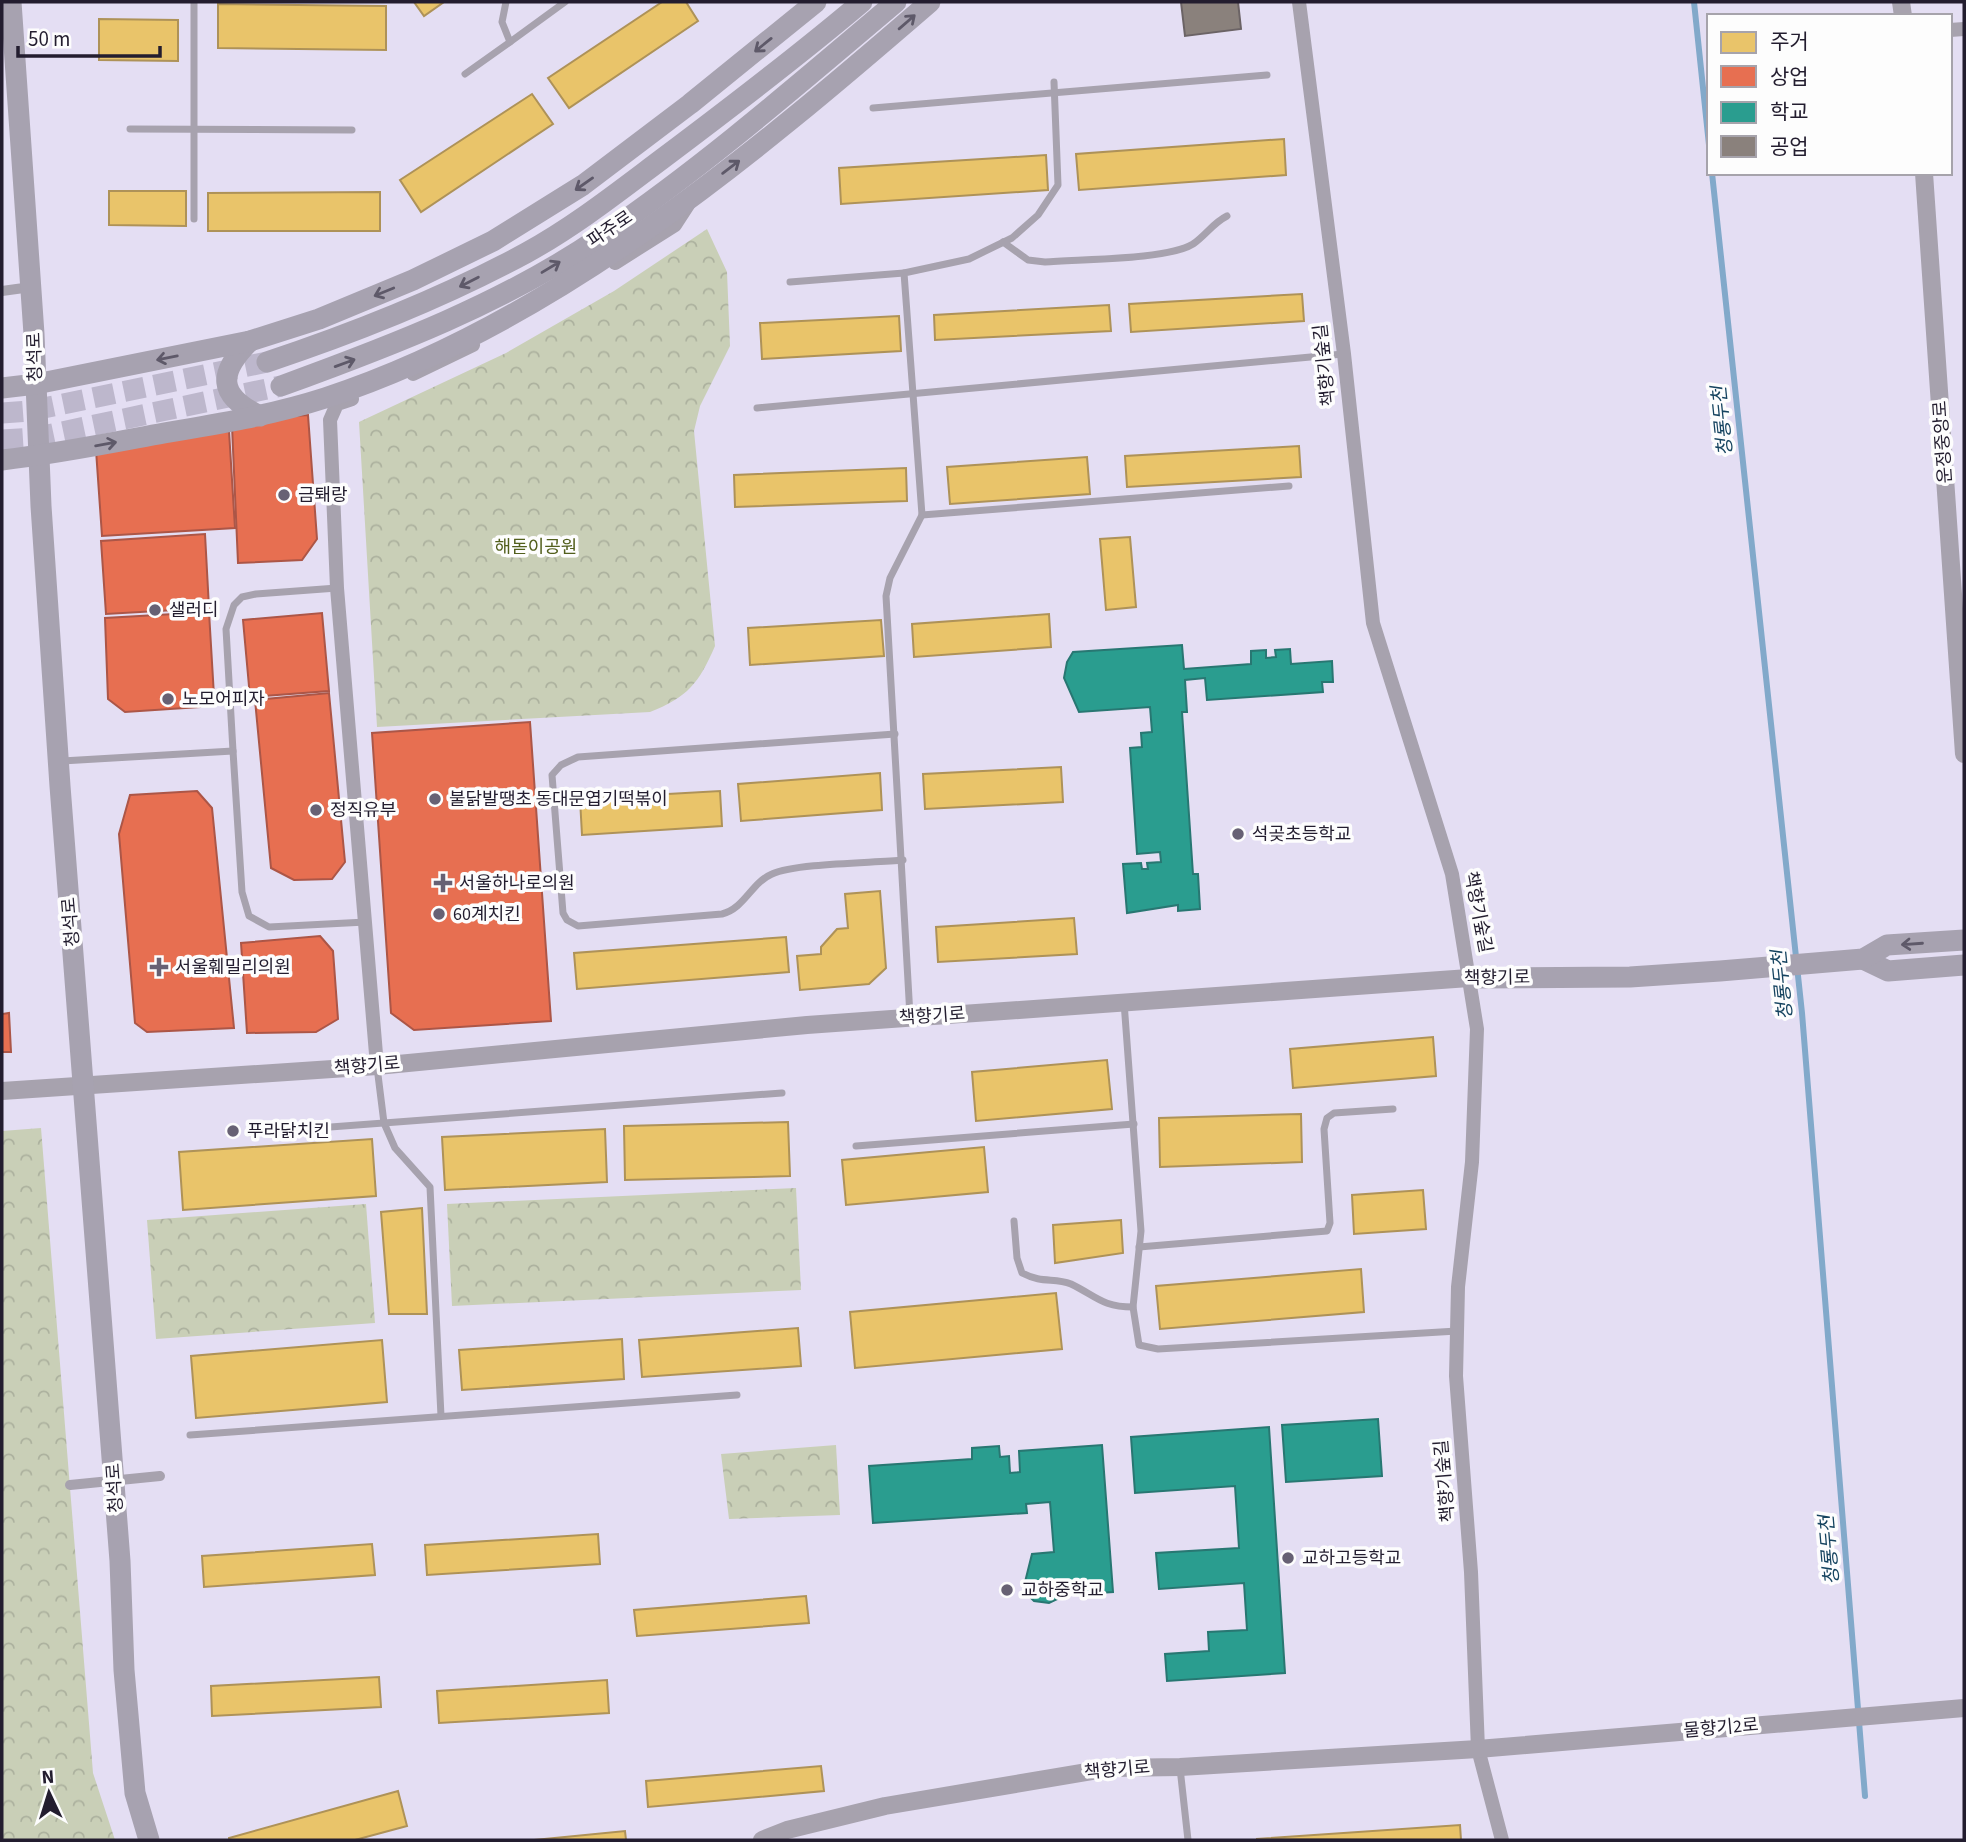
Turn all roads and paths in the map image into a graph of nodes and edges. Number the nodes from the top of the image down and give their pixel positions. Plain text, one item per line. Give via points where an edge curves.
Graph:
1 (194, 2) edge
2 (506, 2) edge
3 (565, 2) edge
4 (816, 2) edge
5 (862, 2) edge
6 (896, 2) edge
7 (930, 2) edge
8 (1299, 2) edge
9 (8, 8) edge
10 (510, 42) junction
11 (465, 74) dead end
12 (1267, 75) dead end
13 (1054, 82) dead end
14 (1055, 95) junction
15 (873, 108) dead end
16 (194, 128) junction
17 (130, 129) dead end
18 (352, 130) dead end
19 (1924, 175) edge
20 (695, 194) junction
21 (1227, 216) dead end
22 (194, 219) dead end
23 (1003, 242) junction
24 (904, 273) junction
25 (790, 282) dead end
26 (31, 287) junction
27 (2, 291) edge
28 (250, 341) junction
29 (1344, 354) junction
30 (267, 362) tunnel mouth
31 (36, 384) junction
32 (281, 386) tunnel mouth
33 (2, 388) edge
34 (912, 391) junction
35 (757, 408) dead end
36 (260, 416) junction
37 (39, 456) junction
38 (2, 460) edge
39 (1289, 486) dead end
40 (922, 515) junction
41 (337, 588) junction
42 (895, 734) junction
43 (233, 751) junction
44 (1964, 754) edge
45 (58, 762) junction
46 (903, 860) junction
47 (366, 922) junction
48 (1964, 940) edge
49 (1863, 959) junction
50 (1964, 965) edge
51 (1469, 978) junction
52 (1124, 1001) junction
53 (910, 1017) junction
54 (377, 1066) junction
55 (85, 1087) junction
56 (2, 1090) edge
57 (782, 1093) dead end
58 (1393, 1109) dead end
59 (384, 1123) junction
60 (1134, 1124) junction
61 (250, 1133) dead end
62 (856, 1146) dead end
63 (1014, 1221) dead end
64 (1139, 1247) junction
65 (1133, 1307) junction
66 (1457, 1331) junction
67 (737, 1395) dead end
68 (441, 1416) junction
69 (190, 1434) dead end
70 (160, 1476) dead end
71 (70, 1485) dead end
72 (1964, 1708) edge
73 (1478, 1749) junction
74 (1180, 1767) junction
75 (149, 1840) edge
76 (762, 1840) edge
77 (1188, 1840) edge
78 (1502, 1840) edge

1 - 16 lane
2 - 10 lane via 502,22
3 - 10 lane
4 -> 28 main road via 583,185 493,241 386,292
5 -> 30 main road, 파주로 via 784,68 586,215 529,251 409,310
32 -> 6 main road, 파주로 via 435,327 600,237 718,152
20 -> 7 main road
8 - 29 street, 책향기숲길
9 - 26 main road, 청석로
10 - 11 lane
12 - 14 lane
13 - 14 lane
14 - 15 lane
14 - 23 lane via 1058,185 1038,215
16 - 17 lane
16 - 18 lane
16 - 22 lane
19 - 44 street, 운정중앙로
20 - 36 main road via 545,296 442,349 326,397
20 - 41 street via 675,225 522,319 440,364 337,404 330,420
21 - 23 lane via 1192,244 1172,252 1028,260
23 - 24 lane via 969,259
24 - 25 lane
24 - 34 lane
26 - 27 street
26 - 31 main road, 청석로
28 -> 31 main road
28 - 36 main road via 231,360 227,383 240,406
29 - 34 lane
29 - 51 street, 책향기숲길 via 1373,623 1452,874
31 - 33 main road
31 - 37 main road, 청석로
34 - 35 lane
34 - 40 lane
37 -> 36 main road
37 - 38 main road
37 - 45 main road, 청석로
39 - 40 lane
40 - 42 lane via 890,578 886,596
41 - 43 lane via 256,594 242,597 234,605 226,629
41 - 47 street
42 - 46 lane
42 - 46 lane via 578,757 552,775 563,913 578,926 722,914 740,905 760,881 779,871
43 - 45 lane
43 - 47 lane via 242,892 249,916 269,926
45 - 55 main road, 청석로
46 - 53 lane
47 - 54 street
48 -> 49 main road, 책향기로 via 1887,945
49 - 50 main road, 책향기로 via 1888,971
49 - 51 main road, 책향기로 via 1630,977
51 - 52 street, 책향기로
51 - 66 street, 책향기숲길 via 1476,1029 1472,1162
52 - 53 street, 책향기로
52 - 60 lane
53 - 54 street, 책향기로
54 - 55 street, 책향기로
54 - 59 lane
55 - 56 street, 책향기로
55 - 75 main road, 청석로 via 120,1547 124,1670 135,1793
57 - 59 lane
58 - 64 lane via 1334,1113 1327,1118 1327,1231
59 - 61 lane
59 - 68 lane via 394,1148 430,1187
60 - 62 lane
60 - 64 lane
63 - 65 lane via 1022,1273 1037,1281 1070,1284 1113,1307
64 - 65 lane
65 - 66 lane via 1139,1345 1158,1349
66 - 73 street, 책향기숲길
67 - 68 lane
68 - 69 lane
70 - 71 street, bridge
72 - 73 street, 물향기2로
73 - 74 street, 책향기로
73 - 78 street, 책향기숲길
74 - 76 street, 책향기로 via 1110,1768 885,1807
74 - 77 lane

